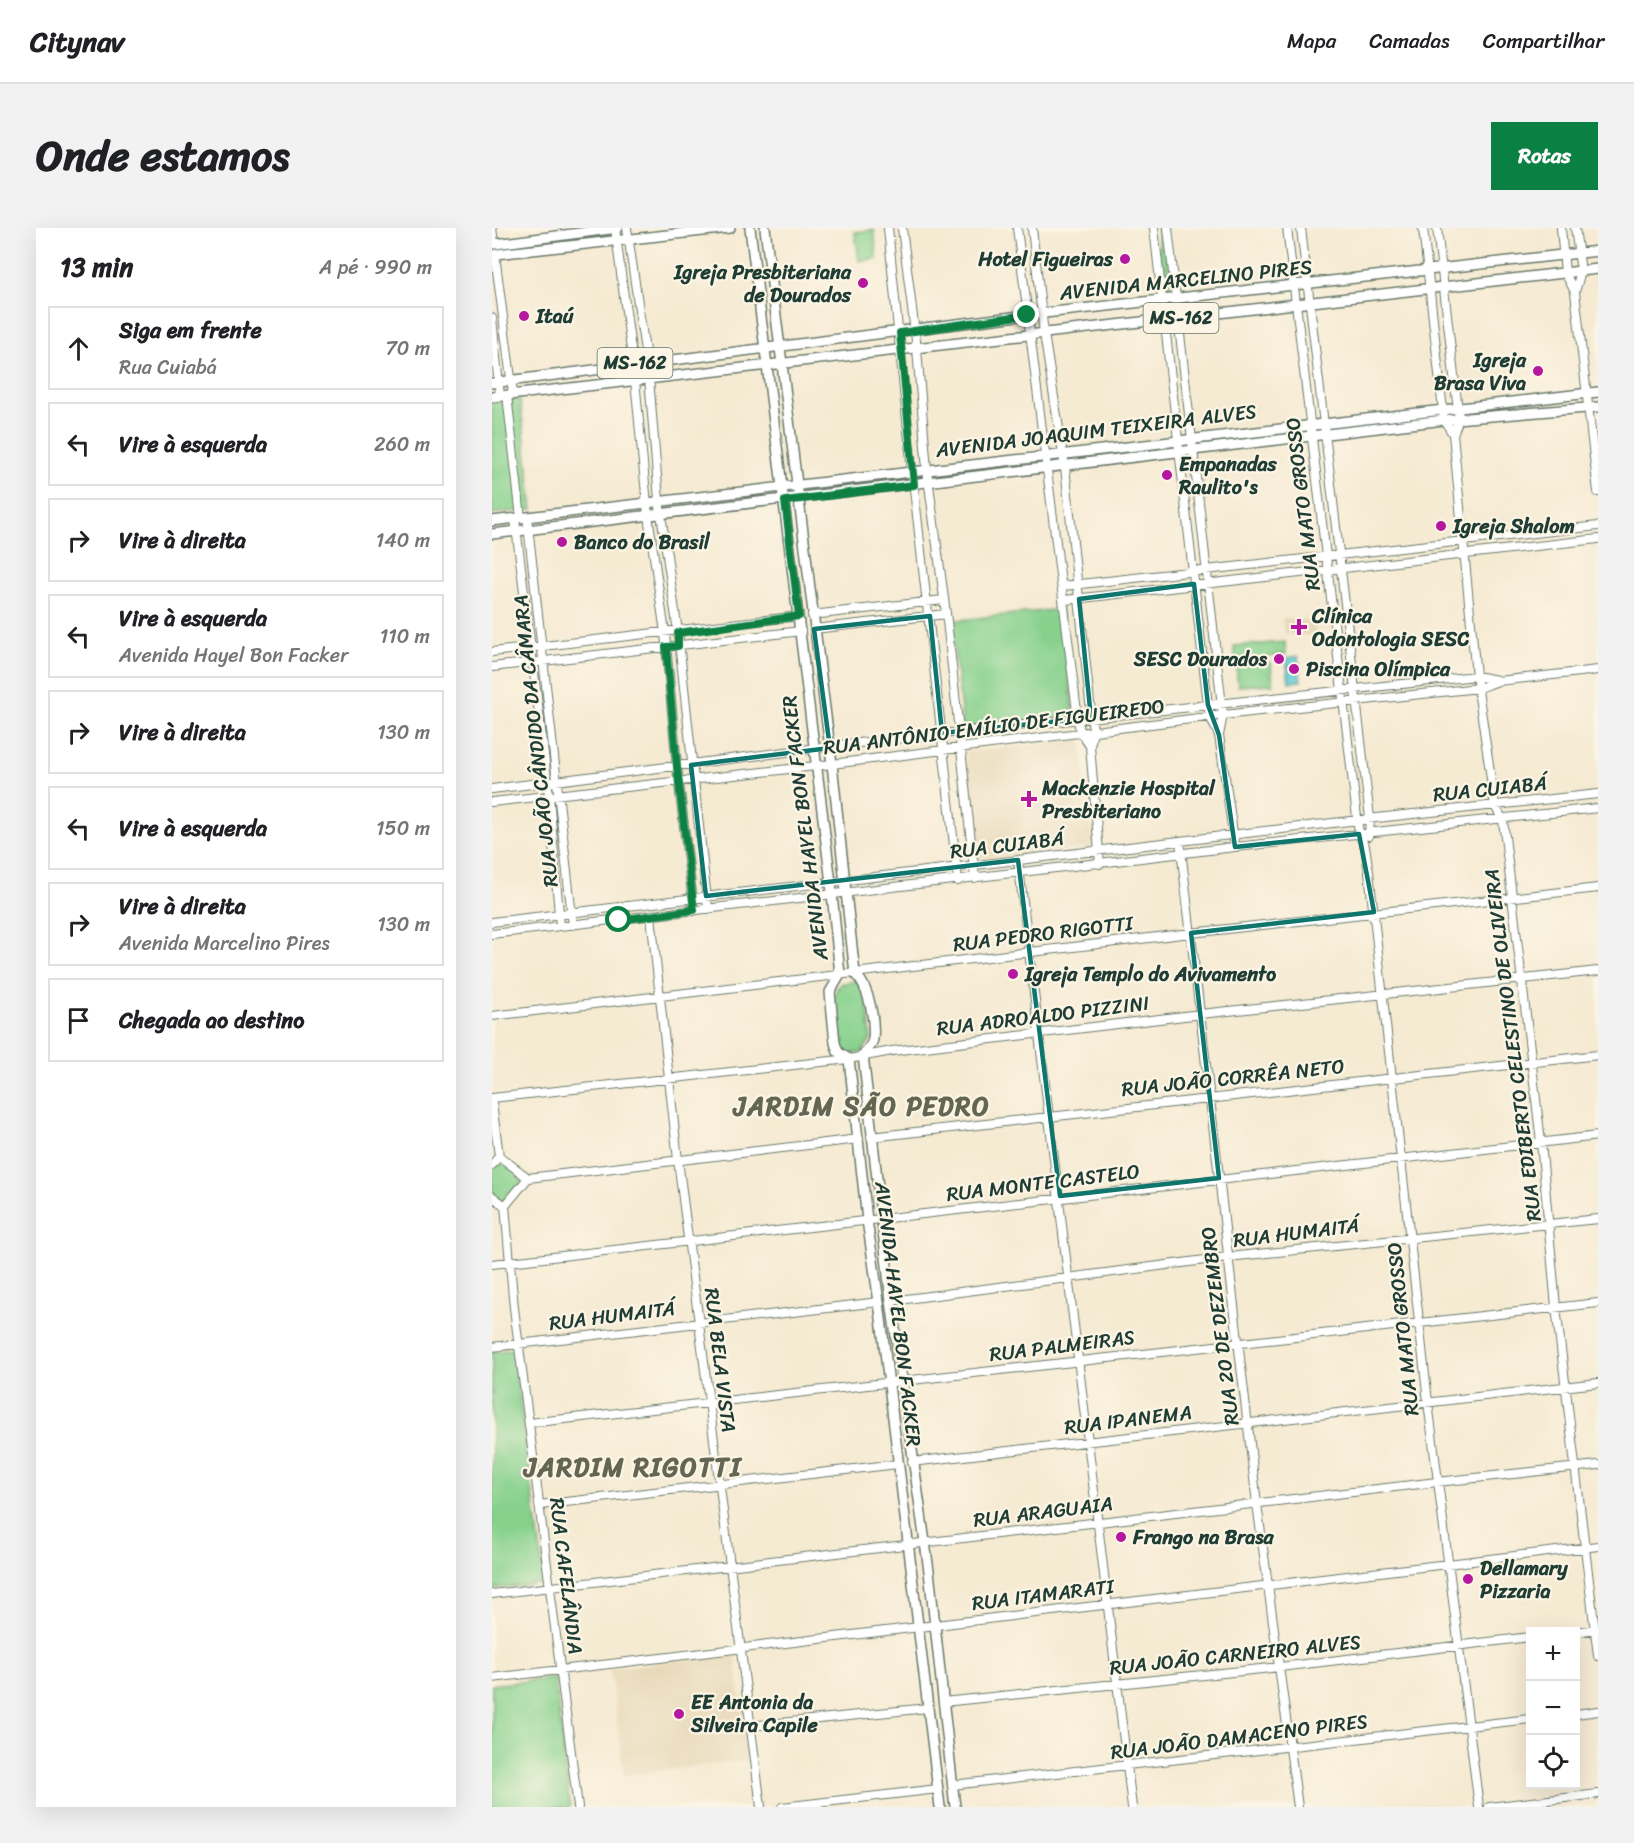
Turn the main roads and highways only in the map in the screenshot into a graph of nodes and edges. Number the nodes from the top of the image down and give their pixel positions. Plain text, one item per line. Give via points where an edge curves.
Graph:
1 (616, 228) edge
2 (730, 228) edge
3 (750, 228) edge
4 (765, 228) edge
5 (494, 243) edge
6 (1598, 252) edge
7 (495, 256) edge
8 (1598, 269) edge
9 (779, 346) junction
10 (765, 347) junction
11 (781, 362) junction
12 (766, 364) junction
13 (495, 382) edge
14 (1598, 392) edge
15 (503, 396) edge
16 (1598, 407) edge
17 (797, 485) junction
18 (784, 486) junction
19 (798, 499) junction
20 (785, 501) junction
21 (492, 521) edge
22 (492, 534) edge
23 (940, 1807) edge
24 (955, 1807) edge

1 - 5 main road
2 - 7 main road
3 - 10 main road, AVENIDA HAYEL BON FACKER
4 - 9 main road, AVENIDA HAYEL BON FACKER
5 - 7 main road
6 - 9 main road, AVENIDA MARCELINO PIRES / MS-162
8 - 11 main road, AVENIDA MARCELINO PIRES / MS-162
9 - 10 main road, AVENIDA MARCELINO PIRES / MS-162
9 - 11 main road, AVENIDA HAYEL BON FACKER
10 - 12 main road, AVENIDA HAYEL BON FACKER
10 - 13 main road, AVENIDA MARCELINO PIRES / MS-162
11 - 12 main road, AVENIDA MARCELINO PIRES / MS-162
11 - 17 main road, AVENIDA HAYEL BON FACKER
12 - 15 main road, AVENIDA MARCELINO PIRES / MS-162
12 - 18 main road, AVENIDA HAYEL BON FACKER
14 - 17 main road, AVENIDA JOAQUIM TEIXEIRA ALVES
16 - 19 main road, AVENIDA JOAQUIM TEIXEIRA ALVES via 1444,420
17 - 18 main road, AVENIDA JOAQUIM TEIXEIRA ALVES
17 - 19 main road, AVENIDA HAYEL BON FACKER
18 - 20 main road, AVENIDA HAYEL BON FACKER
18 - 21 main road, AVENIDA JOAQUIM TEIXEIRA ALVES
19 - 20 main road, AVENIDA JOAQUIM TEIXEIRA ALVES
19 - 24 main road, AVENIDA HAYEL BON FACKER via 855,974 868,989 873,1038 863,1055
20 - 22 main road, AVENIDA JOAQUIM TEIXEIRA ALVES
20 - 23 main road, AVENIDA HAYEL BON FACKER via 840,975 830,992 835,1043 838,1052 849,1059

